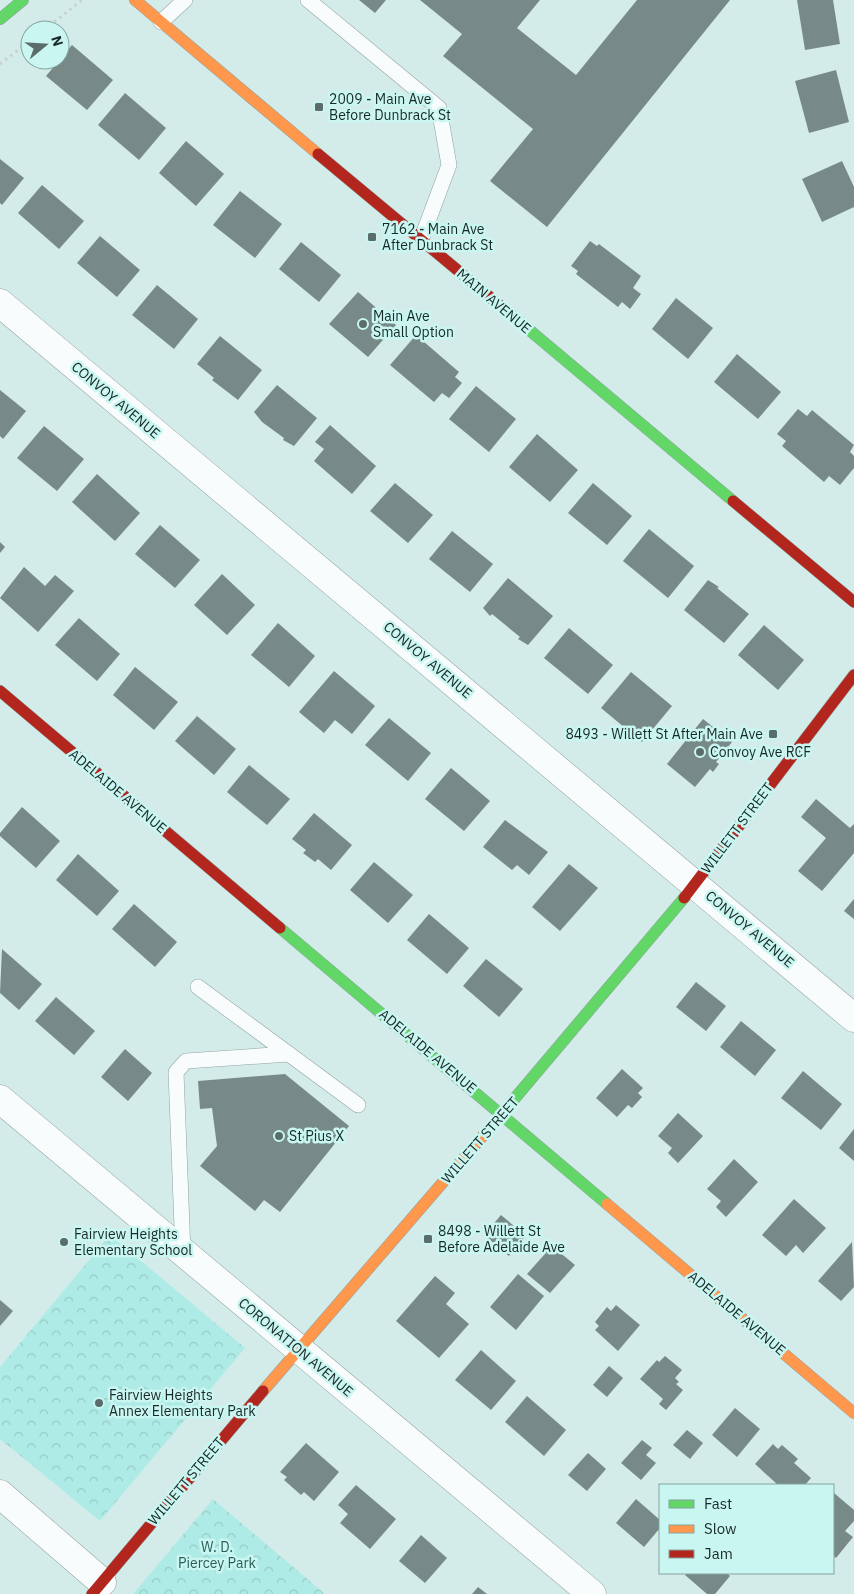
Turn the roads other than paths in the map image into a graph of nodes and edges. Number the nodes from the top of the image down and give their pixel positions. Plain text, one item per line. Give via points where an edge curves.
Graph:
1 (23, 0) edge
2 (134, 0) edge
3 (185, 0) edge
4 (308, 0) edge
5 (0, 19) edge
6 (161, 22) junction
7 (421, 240) junction
8 (0, 303) edge
9 (854, 602) edge
10 (854, 675) edge
11 (0, 691) edge
12 (696, 883) junction
13 (198, 987) dead end
14 (854, 1018) edge
15 (290, 1054) junction
16 (0, 1099) edge
17 (358, 1105) dead end
18 (503, 1114) junction
19 (183, 1253) junction
20 (297, 1348) junction
21 (854, 1413) edge
22 (0, 1494) edge
23 (97, 1588) edge
24 (592, 1594) edge

1 - 5 street
2 - 6 street, MAIN AVENUE
3 - 6 lane
4 - 7 lane via 439,108 449,165
6 - 7 street, MAIN AVENUE
7 - 9 street, MAIN AVENUE
8 - 12 street, CONVOY AVENUE
10 - 12 street, WILLETT STREET
11 - 18 street, ADELAIDE AVENUE
12 - 14 street, CONVOY AVENUE
12 - 18 street, WILLETT STREET
13 - 15 lane
15 - 17 lane
15 - 19 lane via 186,1061 176,1072
16 - 19 street, CORONATION AVENUE
18 - 20 street, WILLETT STREET
18 - 21 street, ADELAIDE AVENUE
19 - 20 street, CORONATION AVENUE
20 - 23 street, WILLETT STREET
20 - 24 street, CORONATION AVENUE
22 - 23 street

